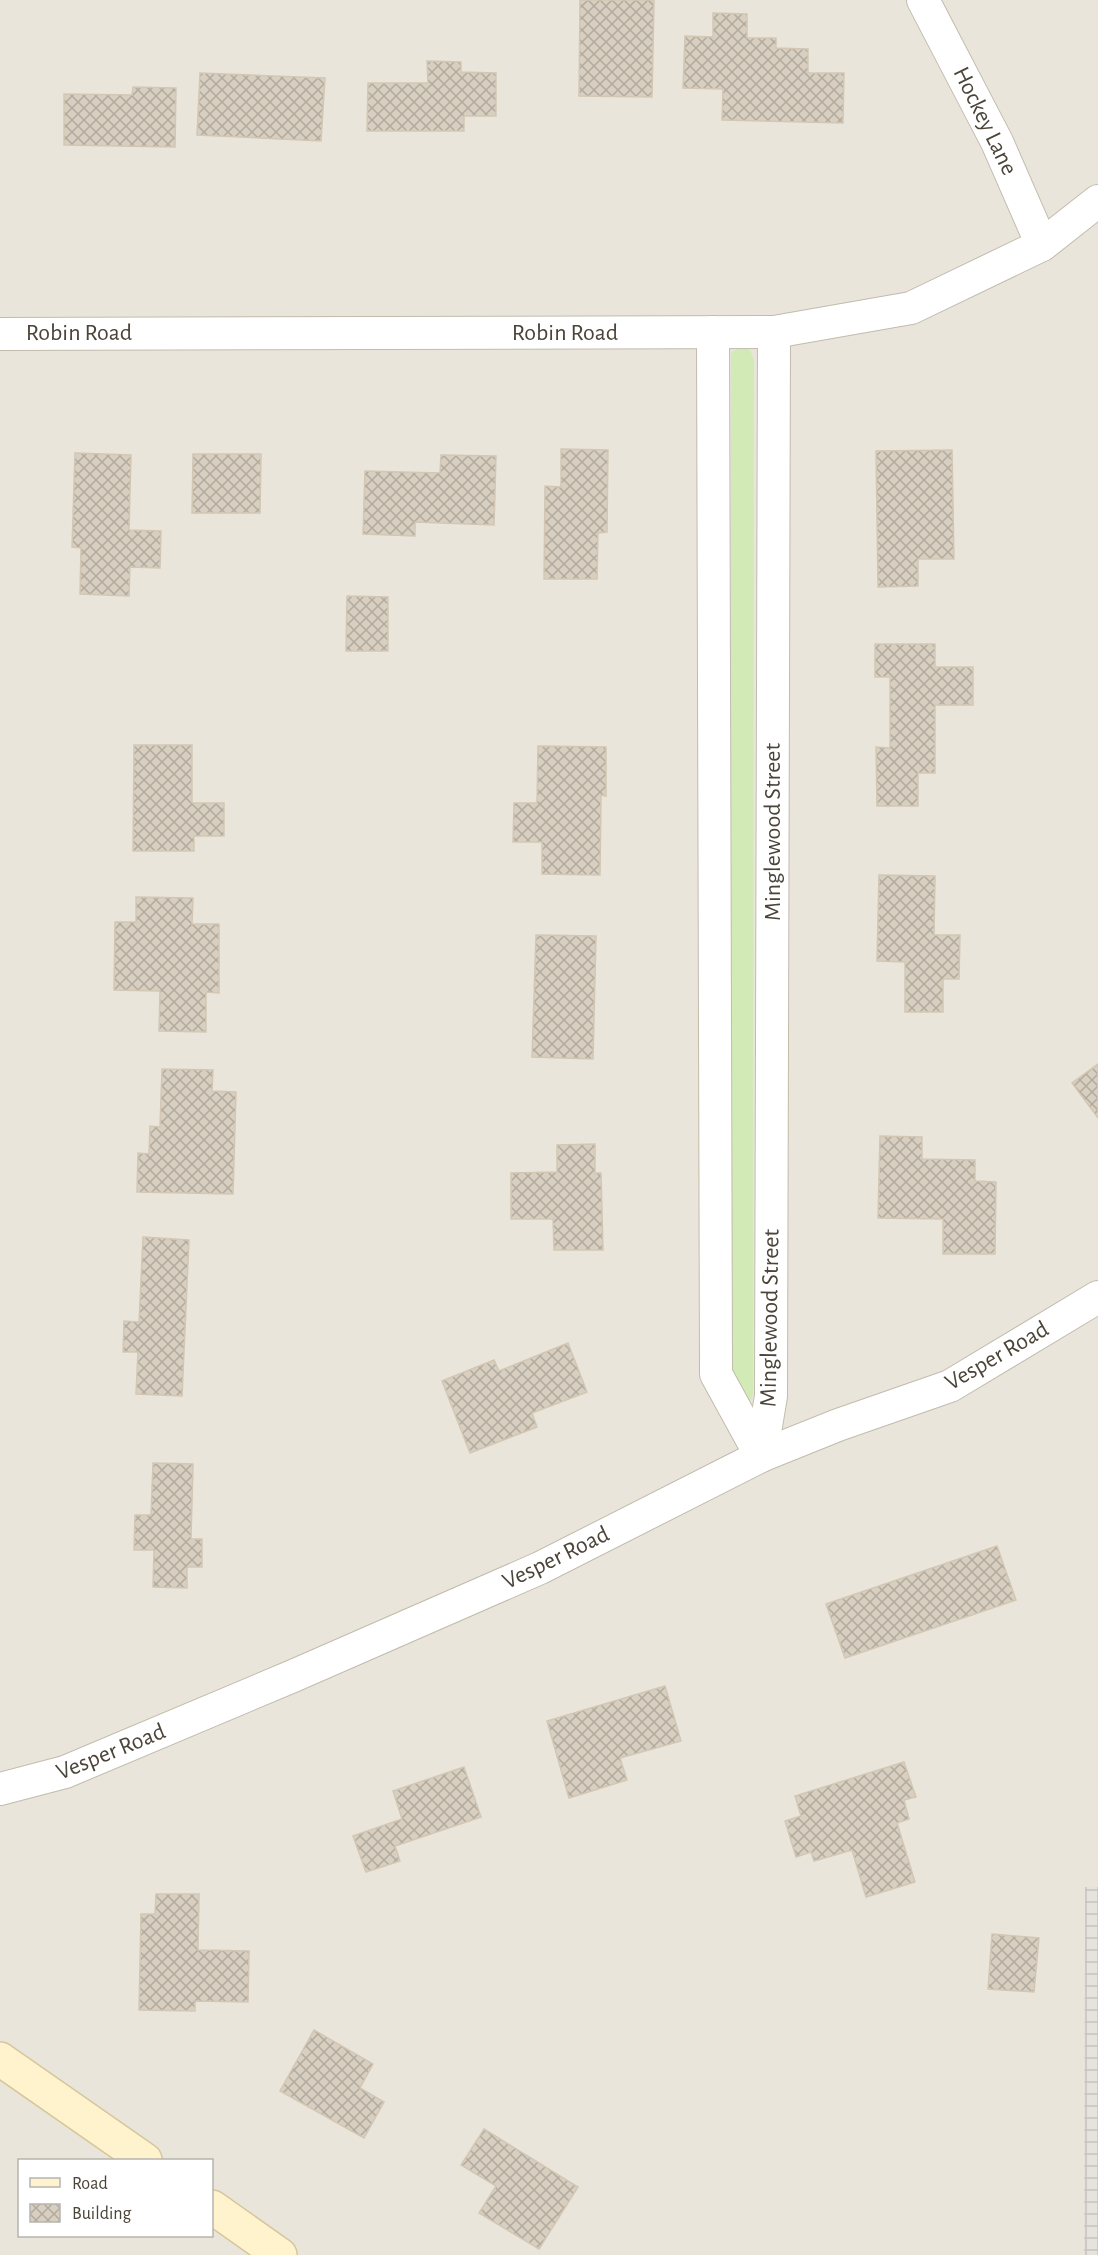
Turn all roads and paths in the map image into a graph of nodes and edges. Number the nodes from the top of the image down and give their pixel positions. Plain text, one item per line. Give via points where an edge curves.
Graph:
1 (924, 0) edge
2 (1098, 201) edge
3 (1042, 245) junction
4 (713, 332) junction
5 (774, 332) junction
6 (0, 334) edge
7 (1098, 1297) edge
8 (761, 1456) junction
9 (0, 1790) edge
10 (0, 2059) edge
11 (144, 2159) edge
12 (213, 2208) edge
13 (280, 2255) edge

1 - 3 street, Hockey Lane via 997,142
2 - 3 street, Robin Road
3 - 5 street, Robin Road via 911,308
4 - 5 street, Robin Road
4 - 6 street, Robin Road
4 - 8 street, Minglewood Street via 716,1374
5 - 8 street, Minglewood Street via 772,1384
7 - 8 street, Vesper Road via 950,1386
8 - 9 street, Vesper Road via 540,1568 293,1677 65,1772
10 - 11 street
12 - 13 street

